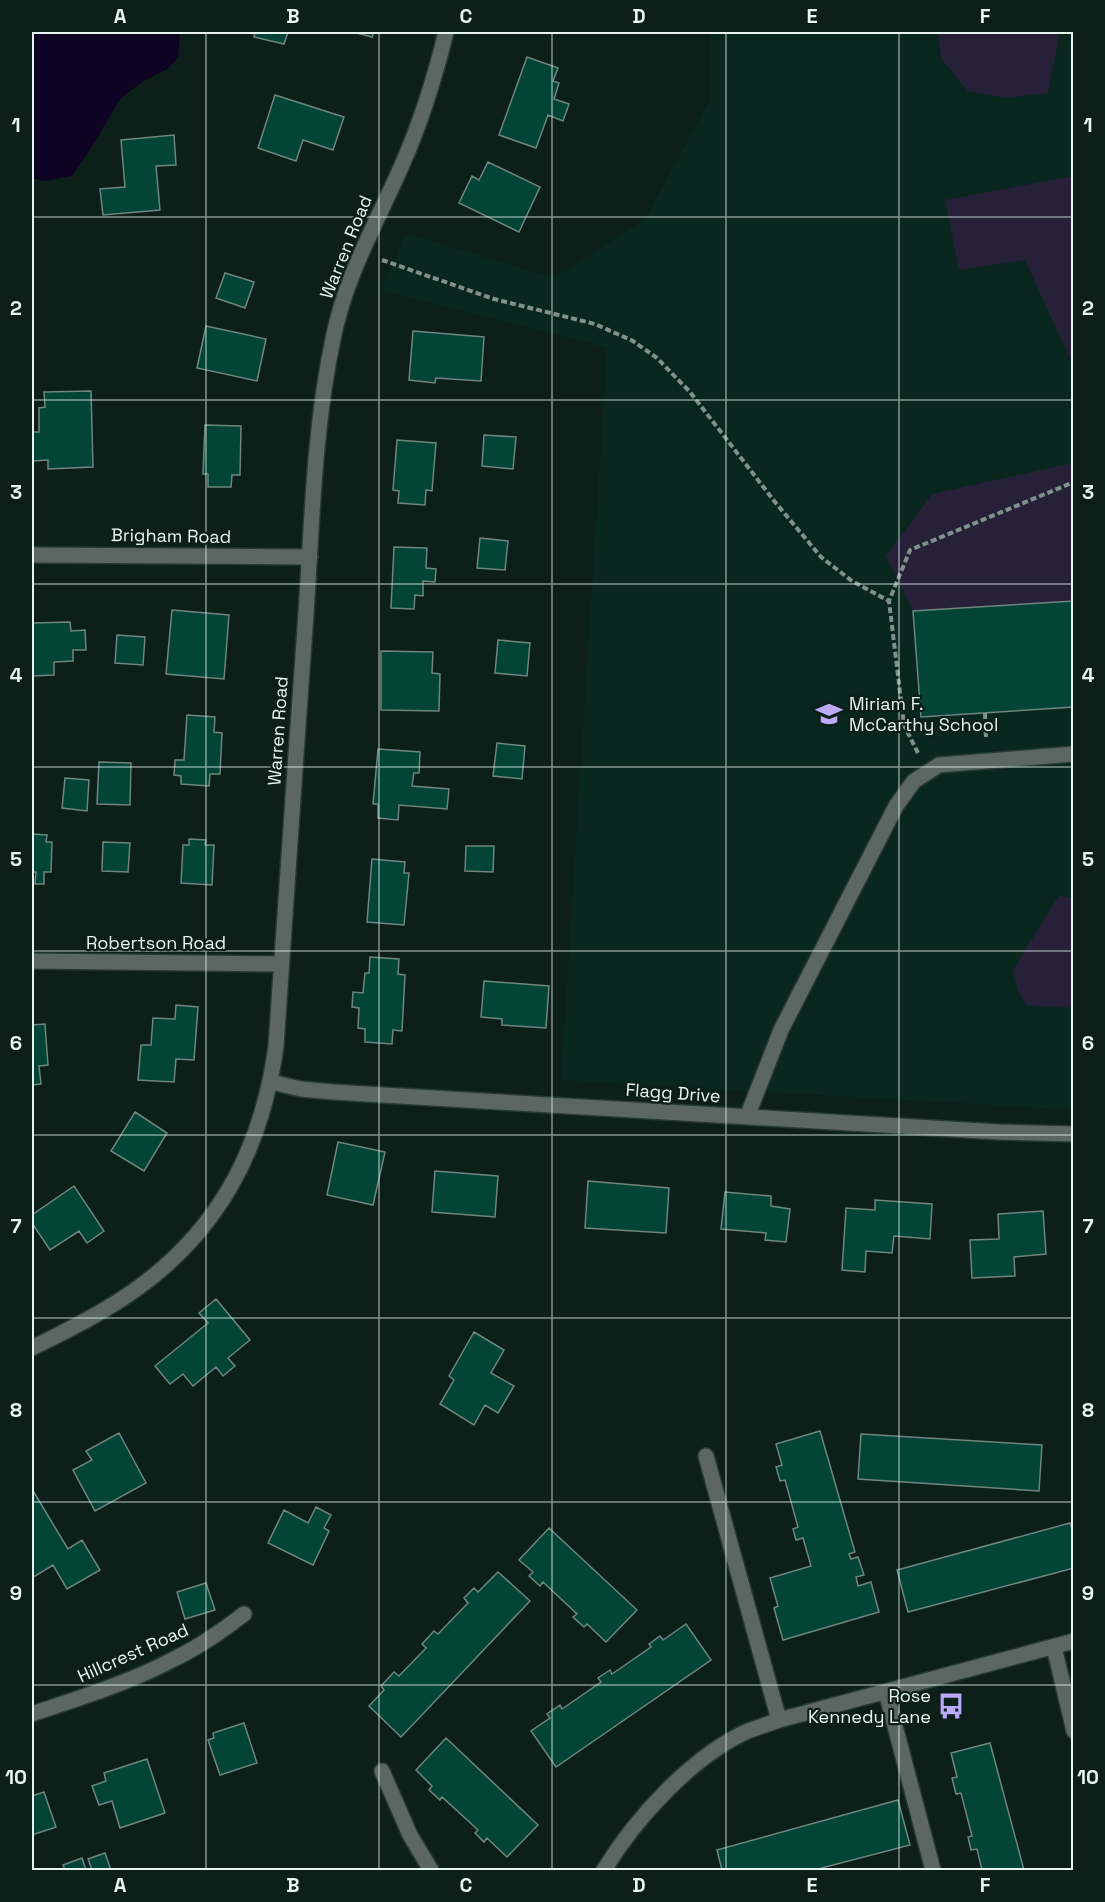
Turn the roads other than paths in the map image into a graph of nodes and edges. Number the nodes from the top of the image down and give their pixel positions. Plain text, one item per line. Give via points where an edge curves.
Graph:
1 (446, 32) edge
2 (32, 555) edge
3 (310, 557) junction
4 (1074, 754) edge
5 (32, 961) edge
6 (281, 963) junction
7 (271, 1083) junction
8 (747, 1117) junction
9 (1074, 1134) edge
10 (32, 1348) edge
11 (706, 1456) dead end
12 (244, 1614) dead end
13 (1074, 1641) edge
14 (1054, 1647) junction
15 (886, 1692) junction
16 (32, 1714) edge
17 (779, 1720) junction
18 (1074, 1731) edge
19 (382, 1771) dead end
20 (431, 1870) edge
21 (604, 1870) edge
22 (933, 1870) edge

1 - 3 street, Warren Road via 417,127 362,252 333,336 324,386
2 - 3 street, Brigham Road
3 - 6 street, Warren Road
4 - 8 street via 939,765 914,781 896,807 781,1030
5 - 6 street, Robertson Road
6 - 7 street, Warren Road
7 - 8 street, Flagg Drive via 333,1092
7 - 10 street, Warren Road via 241,1167 202,1230 141,1286 105,1310
8 - 9 street, Flagg Drive
11 - 17 street
12 - 16 street, Hillcrest Road via 174,1660
13 - 14 street
14 - 15 street
14 - 18 street
15 - 17 street
15 - 22 street
17 - 21 street via 747,1732 678,1780 628,1834
19 - 20 street via 410,1835

